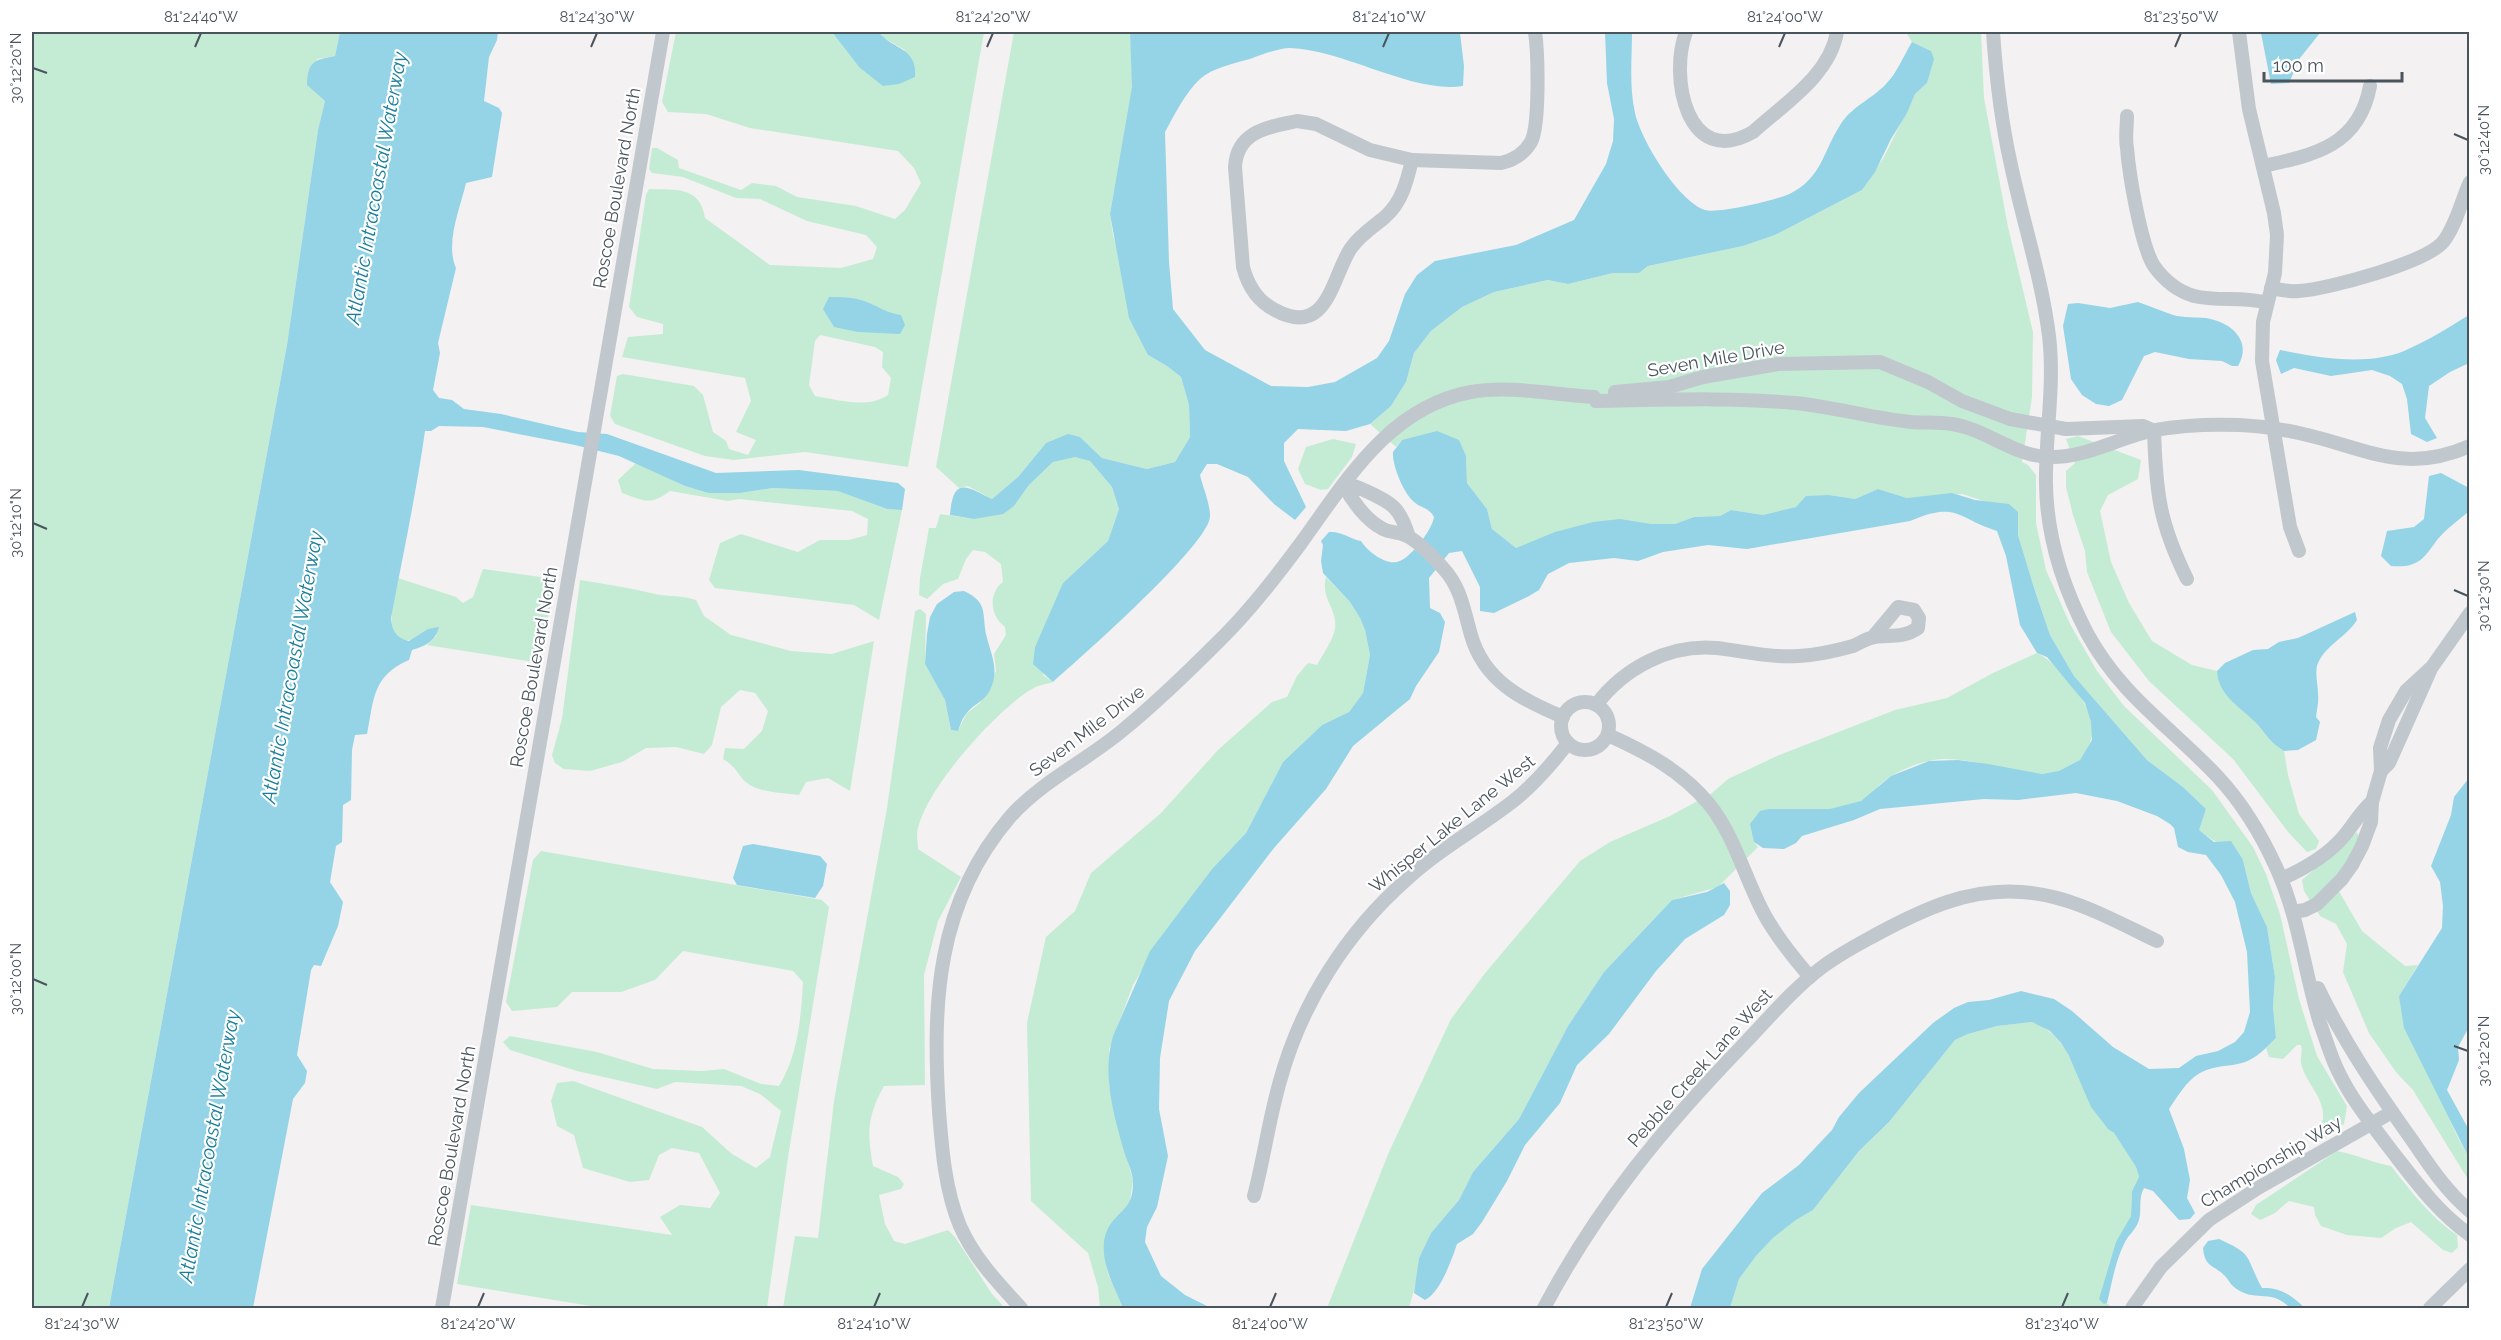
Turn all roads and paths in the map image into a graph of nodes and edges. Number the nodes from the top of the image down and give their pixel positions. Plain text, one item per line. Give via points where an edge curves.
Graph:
1 (663, 32) edge
2 (1534, 32) edge
3 (1686, 32) edge
4 (1838, 32) edge
5 (1993, 32) edge
6 (2239, 32) edge
7 (2370, 86) dead end
8 (2127, 116) dead end
9 (1412, 160) junction
10 (2263, 166) junction
11 (2469, 182) edge
12 (2271, 288) junction
13 (2268, 303) junction
14 (1594, 397) junction
15 (2049, 424) junction
16 (2273, 428) junction
17 (2154, 430) junction
18 (2469, 446) edge
19 (2047, 457) junction
20 (1344, 485) junction
21 (1413, 541) junction
22 (2299, 550) dead end
23 (2187, 579) dead end
24 (2469, 613) edge
25 (1873, 637) dead end
26 (1596, 705) junction
27 (1563, 717) junction
28 (1608, 735) junction
29 (1568, 743) junction
30 (2372, 802) junction
31 (2281, 879) junction
32 (2293, 912) junction
33 (2157, 941) dead end
34 (2308, 967) junction
35 (1810, 977) junction
36 (2392, 1112) junction
37 (2371, 1123) junction
38 (1254, 1196) dead end
39 (2469, 1211) edge
40 (2469, 1235) edge
41 (2469, 1269) edge
42 (442, 1308) edge
43 (1021, 1308) edge
44 (1545, 1308) edge
45 (2132, 1308) edge
46 (2430, 1308) edge

1 - 42 street, Roscoe Boulevard North
2 - 9 street via 1536,125 1525,151 1502,163
3 - 4 street via 1680,74 1686,106 1702,133 1726,142 1754,132 1812,79 1830,55
5 - 15 street via 2006,141 2048,329
6 - 10 street via 2244,82
7 - 10 street via 2360,115 2337,141 2307,156
8 - 13 street via 2127,148 2144,241 2154,265 2170,284 2195,296
9 - 9 street via 1370,150 1308,122 1263,128 1248,137 1235,167 1243,267 1257,296 1275,310 1294,317 1310,314 1322,305 1356,241 1395,206
10 - 12 street via 2277,235
11 - 12 street via 2448,233 2434,250 2377,273 2309,290
12 - 13 street
13 - 16 street via 2261,342
14 - 15 street, Seven Mile Drive via 1670,387 1778,364 1880,362 1962,401 2010,418
14 - 19 street, Seven Mile Drive via 1596,401 1724,399 1796,404 1911,422 1953,424 2015,449
14 - 20 street, Seven Mile Drive via 1514,390 1456,396 1399,424 1368,453
15 - 17 street, Seven Mile Drive via 2066,429 2143,426
15 - 19 street
16 - 17 street via 2205,425
16 - 18 street via 2400,459 2434,457
16 - 22 street via 2290,527
17 - 19 street via 2082,452
17 - 23 street via 2160,513
19 - 31 street via 2048,506 2056,557 2087,634 2129,694 2202,762 2240,804
20 - 21 street via 1350,498 1371,520
20 - 21 street via 1355,485 1391,503
20 - 43 street, Seven Mile Drive via 1271,582 1213,648 1123,731 1044,785 1012,816 987,848 961,898 945,947 936,1010 936,1070 945,1170 953,1207 969,1244
21 - 27 street via 1442,568 1459,592 1477,651 1494,677 1515,695
24 - 30 street via 2432,667 2406,691 2389,720 2380,748 2381,771
25 - 26 street via 1811,655 1774,656 1702,648 1670,653 1619,679
26 - 27 street via 1574,704
26 - 28 street via 1609,720
27 - 29 street via 1562,732
28 - 29 street via 1589,750
28 - 35 street via 1674,771 1709,803 1731,840 1771,927
29 - 38 street, Whisper Lake Lane West via 1531,787 1406,879 1345,947 1313,998 1291,1045 1272,1109
30 - 31 street via 2337,844 2308,867
30 - 32 street via 2371,822 2362,846 2342,879 2317,904
31 - 32 street
32 - 34 street
33 - 35 street, Pebble Creek Lane West via 2065,899 2020,891 1994,892 1955,899 1918,913 1838,956
34 - 36 street via 2346,1042
34 - 37 street via 2320,1021 2339,1073
35 - 44 street, Pebble Creek Lane West via 1646,1151 1585,1236
36 - 37 street, Championship Way
36 - 39 street
37 - 40 street via 2423,1192
37 - 45 street, Championship Way via 2209,1220 2161,1267
41 - 46 street

